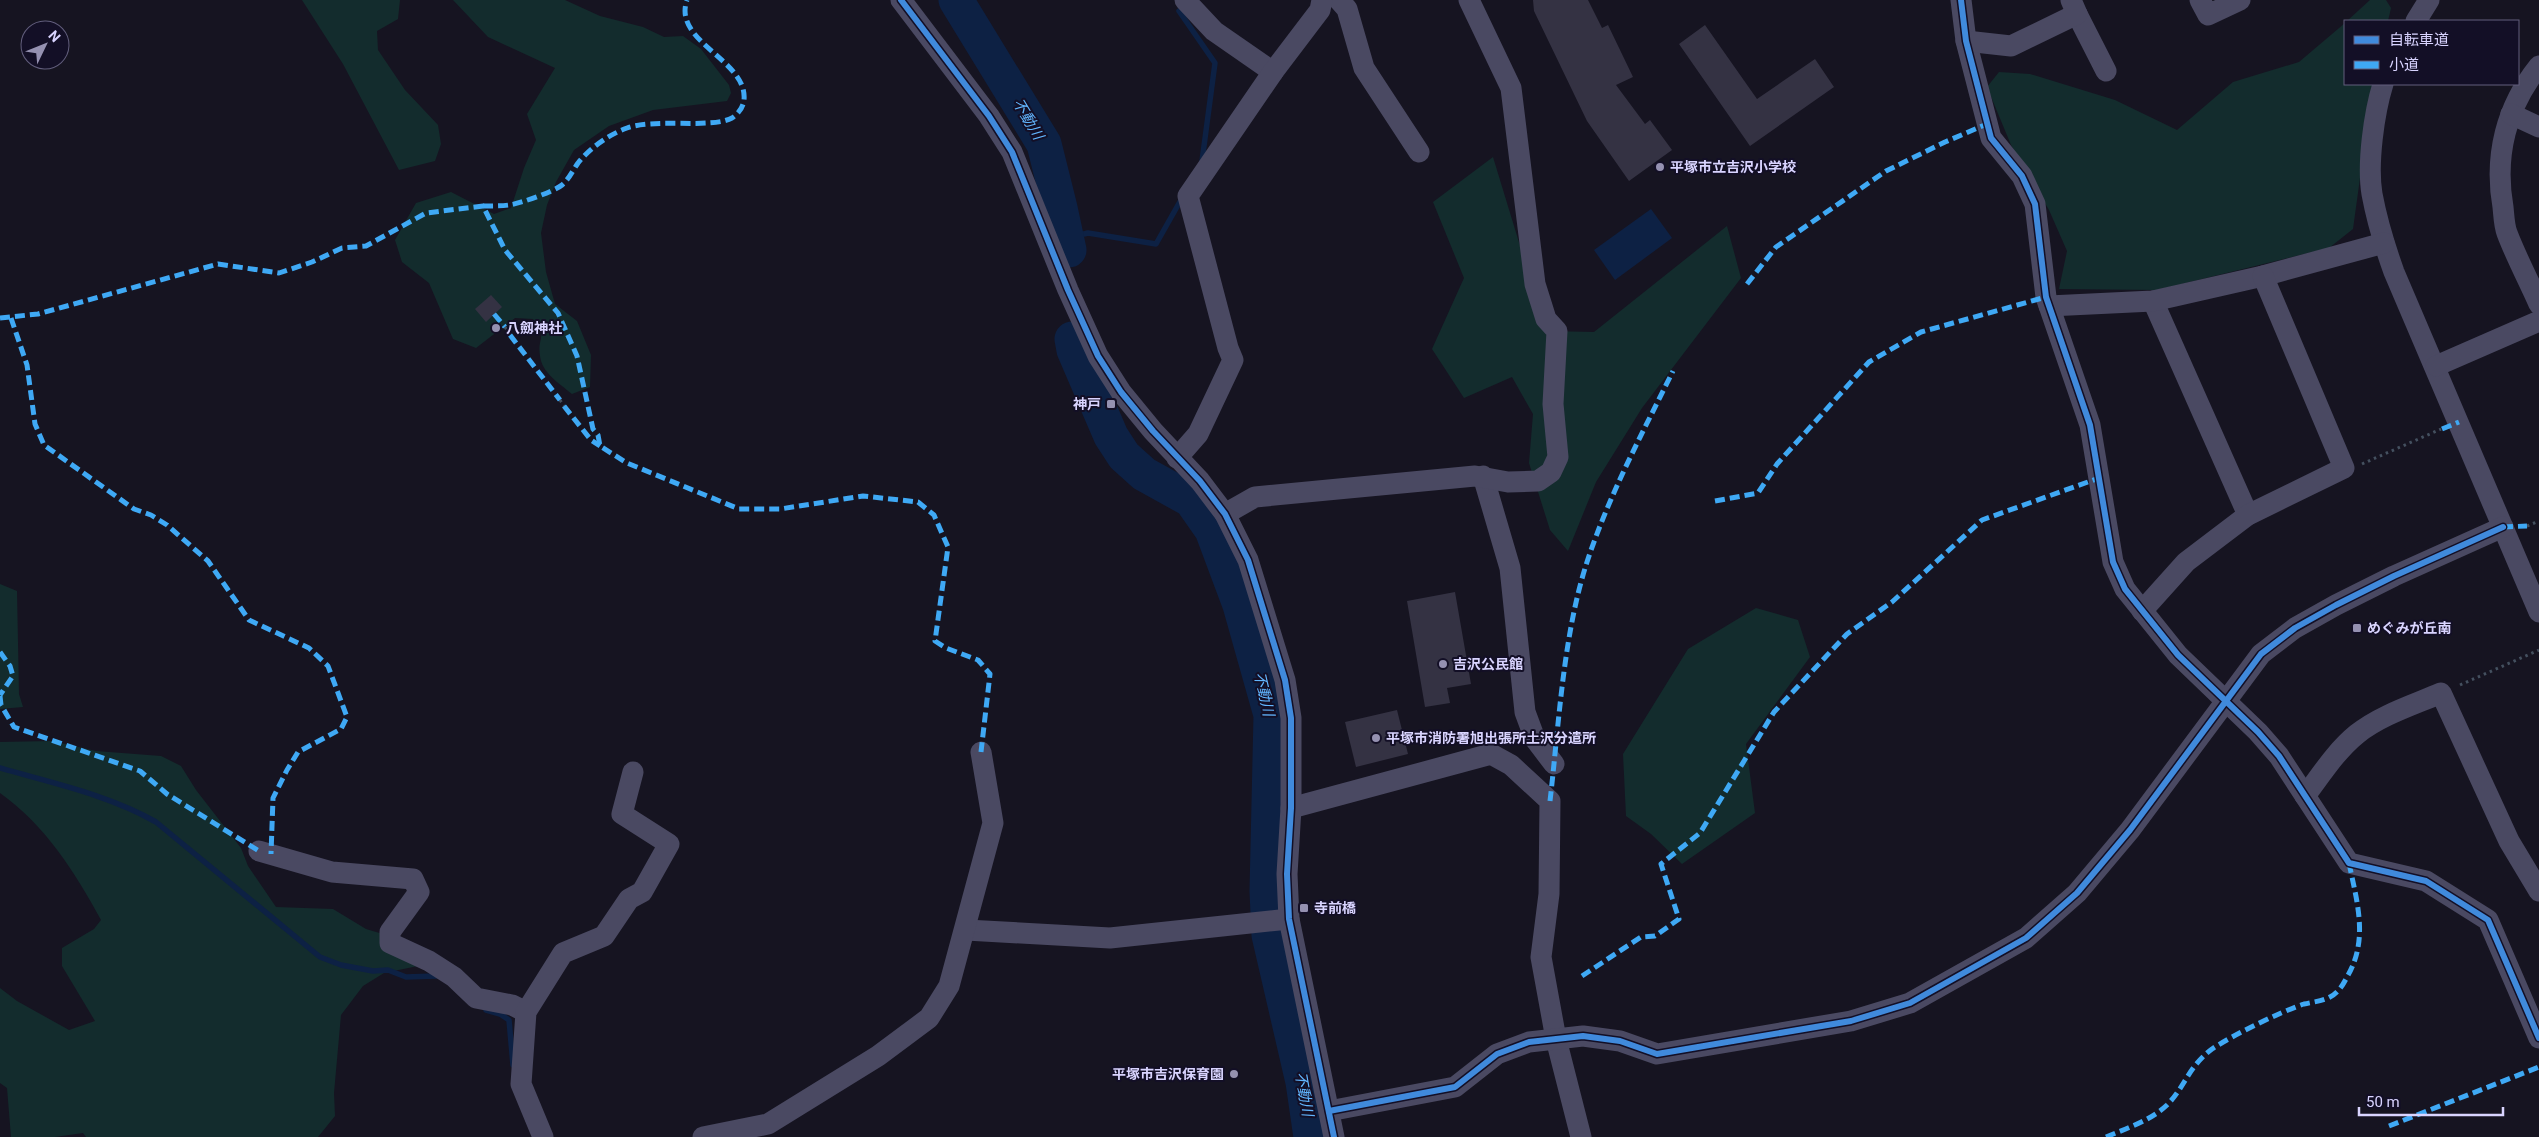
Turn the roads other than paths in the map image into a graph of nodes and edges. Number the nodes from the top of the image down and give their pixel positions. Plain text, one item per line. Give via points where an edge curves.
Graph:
1 (901, 0) edge
2 (1185, 0) edge
3 (1322, 0) edge
4 (1339, 0) edge
5 (1469, 0) edge
6 (1961, 0) edge
7 (2200, 0) edge
8 (2240, 0) edge
9 (2429, 0) edge
10 (2074, 7) edge
11 (2417, 20) edge
12 (1966, 41) junction
13 (2539, 66) edge
14 (2106, 71) dead end
15 (1273, 72) junction
16 (2383, 85) edge
17 (2511, 114) junction
18 (2539, 127) edge
19 (1419, 152) dead end
20 (2384, 243) junction
21 (2263, 276) junction
22 (2153, 301) junction
23 (2539, 304) edge
24 (2049, 306) junction
25 (2539, 321) edge
26 (2436, 366) junction
27 (1177, 458) junction
28 (1483, 476) junction
29 (1225, 514) junction
30 (2248, 515) junction
31 (2503, 527) junction
32 (2142, 611) junction
33 (2539, 612) edge
34 (2226, 701) junction
35 (981, 752) dead end
36 (1554, 764) dead end
37 (634, 772) dead end
38 (2305, 796) junction
39 (1291, 808) junction
40 (259, 851) dead end
41 (2539, 890) edge
42 (1289, 919) junction
43 (966, 930) junction
44 (526, 1012) junction
45 (2539, 1038) edge
46 (1556, 1039) junction
47 (1329, 1111) junction
48 (543, 1137) edge
49 (703, 1137) edge
50 (1334, 1137) edge
51 (1581, 1137) edge

1 - 27 street via 989,116 1012,152 1098,356 1121,392
2 - 15 street via 1214,31
3 - 15 street via 1320,10
4 - 19 street via 1348,9 1364,68
5 - 28 street via 1511,88 1534,284 1546,319 1557,331 1552,404 1558,457 1551,472 1538,480 1528,481 1508,482
6 - 12 street
7 - 8 street via 2208,16
9 - 11 street
10 - 12 street via 2011,46
10 - 14 street
12 - 24 street via 1992,138 2022,176 2035,204
13 - 17 street
15 - 27 street via 1188,196 1233,360 1198,434
16 - 20 street via 2372,130 2372,193
17 - 18 street
17 - 23 street via 2501,143 2500,191 2507,232
20 - 21 street
20 - 26 street
21 - 22 street
21 - 30 street via 2344,468
22 - 24 street
22 - 30 street
24 - 32 street via 2090,425 2113,562 2125,589
25 - 26 street
26 - 31 street
27 - 29 street via 1200,480
28 - 29 street via 1255,497
28 - 36 street via 1510,568 1525,712 1534,739
29 - 39 street via 1248,560 1285,680 1291,718
30 - 32 street via 2186,562
31 - 33 street
31 - 34 street via 2394,576 2295,628 2261,654
32 - 34 street via 2178,655
34 - 38 street via 2279,756
34 - 46 street via 2130,830 2077,893 2026,938 1910,1003 1851,1022 1657,1054 1602,1038
35 - 43 street via 994,823
37 - 44 street via 622,814 669,844 642,892 629,898 604,936 563,953
38 - 41 street via 2334,758 2358,734 2384,718 2441,693 2509,841
38 - 45 street via 2349,863 2426,881 2488,920
39 - 42 street via 1286,874
39 - 46 street via 1491,754 1511,765 1550,801 1548,903 1541,957
40 - 44 street via 332,872 412,879 419,892 390,932 390,943 438,966 476,998 512,1005
42 - 43 street via 1110,938
42 - 47 street
43 - 49 street via 949,986 929,1018 878,1056 768,1124
44 - 48 street via 521,1084
46 - 47 street via 1529,1042 1497,1054 1455,1087
46 - 51 street
47 - 50 street

